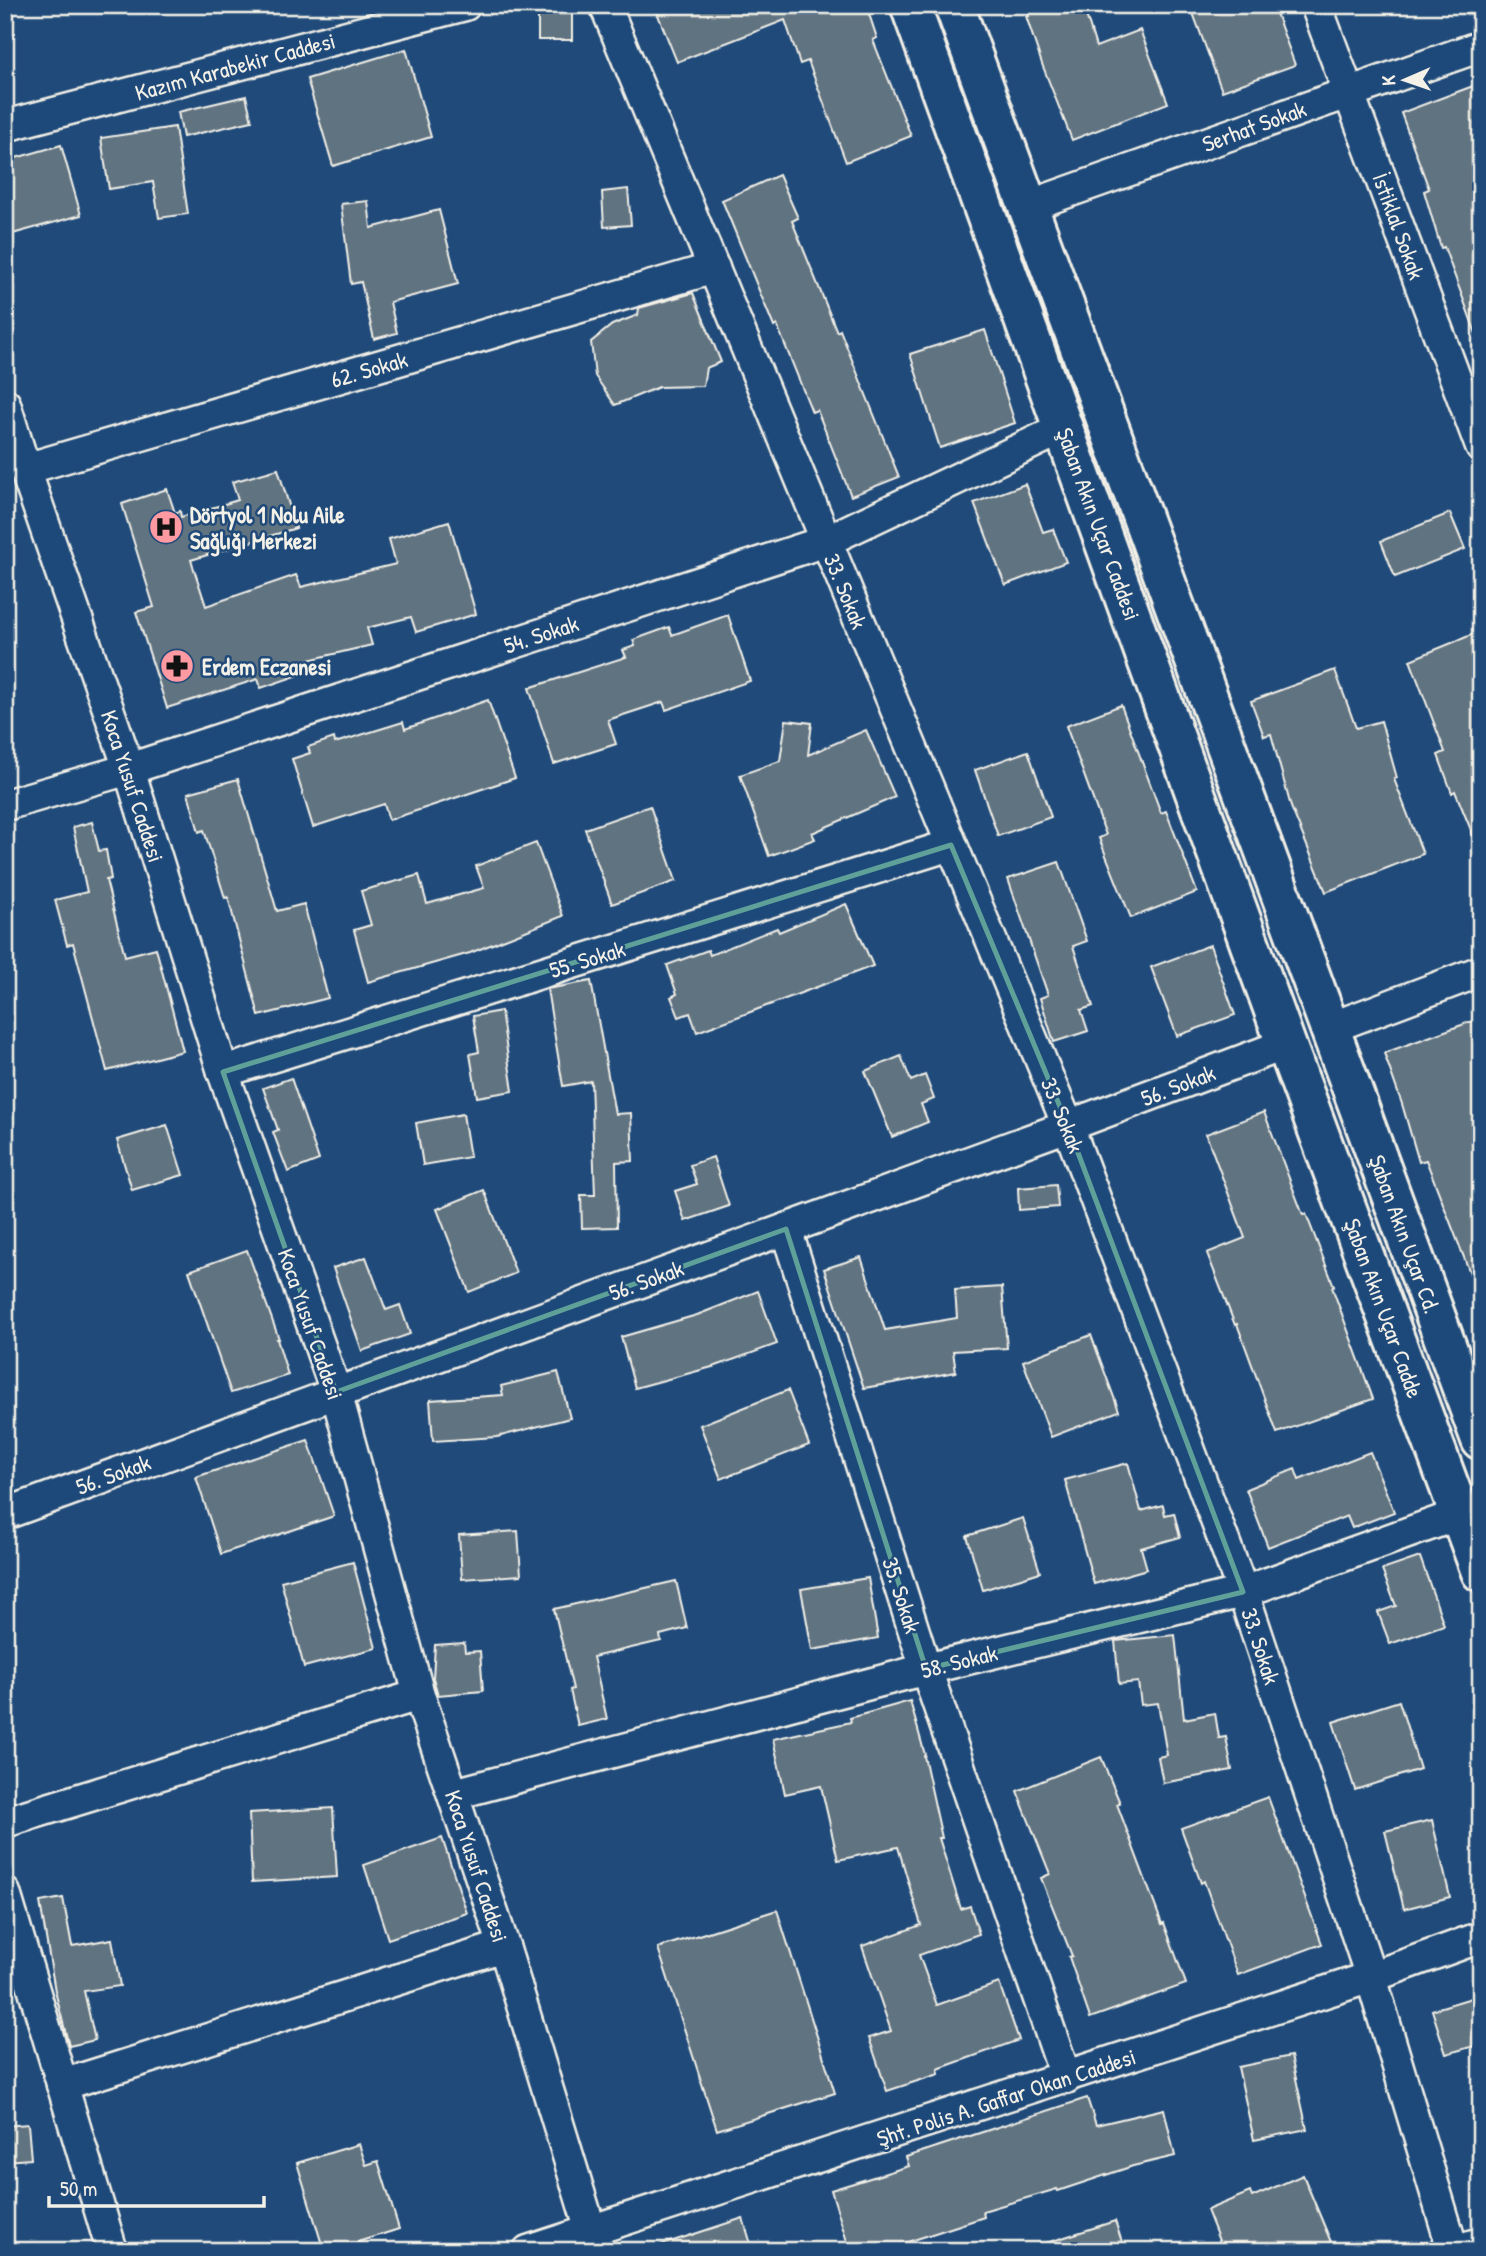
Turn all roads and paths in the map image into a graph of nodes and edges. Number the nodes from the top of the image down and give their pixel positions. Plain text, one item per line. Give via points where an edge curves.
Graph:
1 (465, 5) edge
2 (605, 5) edge
3 (910, 5) edge
4 (954, 5) edge
5 (1316, 5) edge
6 (1481, 46) edge
7 (1349, 92) junction
8 (5, 126) edge
9 (1028, 206) junction
10 (713, 268) junction
11 (5, 404) edge
12 (1064, 428) junction
13 (1481, 447) edge
14 (25, 469) junction
15 (826, 541) junction
16 (129, 769) junction
17 (5, 805) edge
18 (951, 845) junction
19 (1481, 971) edge
20 (1330, 1028) junction
21 (1286, 1044) junction
22 (223, 1072) junction
23 (1068, 1126) junction
24 (786, 1229) junction
25 (336, 1392) junction
26 (1481, 1440) edge
27 (5, 1514) edge
28 (1460, 1514) junction
29 (1481, 1572) edge
30 (1243, 1592) junction
31 (926, 1669) junction
32 (418, 1695) junction
33 (454, 1794) junction
34 (5, 1822) edge
35 (5, 1893) edge
36 (1481, 1937) edge
37 (504, 1946) junction
38 (1371, 1977) junction
39 (1066, 2078) junction
40 (62, 2085) junction
41 (593, 2240) edge
42 (1481, 2243) edge
43 (1453, 2250) edge
44 (112, 2251) edge
45 (528, 2251) edge

1 - 8 street, Kazım Karabekir Caddesi
2 - 10 street, 33. Sokak
3 - 12 main road, Şaban Akın Uçar Caddesi
4 - 9 main road, Şaban Akın Uçar Caddesi
5 - 7 street, İstiklal Sokak
6 - 7 street, Serhat Sokak
7 - 9 street, Serhat Sokak
7 - 13 street, İstiklal Sokak
9 - 20 main road, Şaban Akın Uçar Caddesi
10 - 14 street, 62. Sokak
10 - 15 street, 33. Sokak
11 - 14 street, Koca Yusuf Caddesi
12 - 15 street, 54. Sokak
12 - 21 main road, Şaban Akın Uçar Caddesi
14 - 16 street, Koca Yusuf Caddesi
15 - 16 street, 54. Sokak
15 - 18 street, 33. Sokak
16 - 17 street, 54. Sokak
16 - 22 street, Koca Yusuf Caddesi
18 - 22 street, 55. Sokak
18 - 23 street, 33. Sokak
19 - 20 street
20 - 21 main road
20 - 26 main road, Şaban Akın Uçar Cd.
21 - 23 street, 56. Sokak
21 - 28 main road, Şaban Akın Uçar Cadde
22 - 25 street, Koca Yusuf Caddesi
23 - 24 street, 56. Sokak
23 - 30 street, 33. Sokak
24 - 25 street, 56. Sokak
24 - 31 street, 35. Sokak
25 - 27 street, 56. Sokak
25 - 32 street, Koca Yusuf Caddesi
28 - 29 main road, Şaban Akın Uçar Cadde
28 - 30 street, 58. Sokak
30 - 31 street, 58. Sokak
30 - 38 street, 33. Sokak
31 - 33 street, 58. Sokak
31 - 39 street, 35. Sokak
32 - 33 street, Koca Yusuf Caddesi
32 - 34 street
33 - 37 street, Koca Yusuf Caddesi
35 - 40 street
36 - 38 street, Şht. Polis A. Gaffar Okan Caddesi
37 - 40 street
37 - 41 street, Koca Yusuf Caddesi
38 - 39 street, Şht. Polis A. Gaffar Okan Caddesi
38 - 43 street, 33. Sokak
39 - 41 street, Şht. Polis A. Gaffar Okan Caddesi
40 - 44 street
41 - 45 street, Şht. Polis A. Gaffar Okan Caddesi
42 - 43 street

